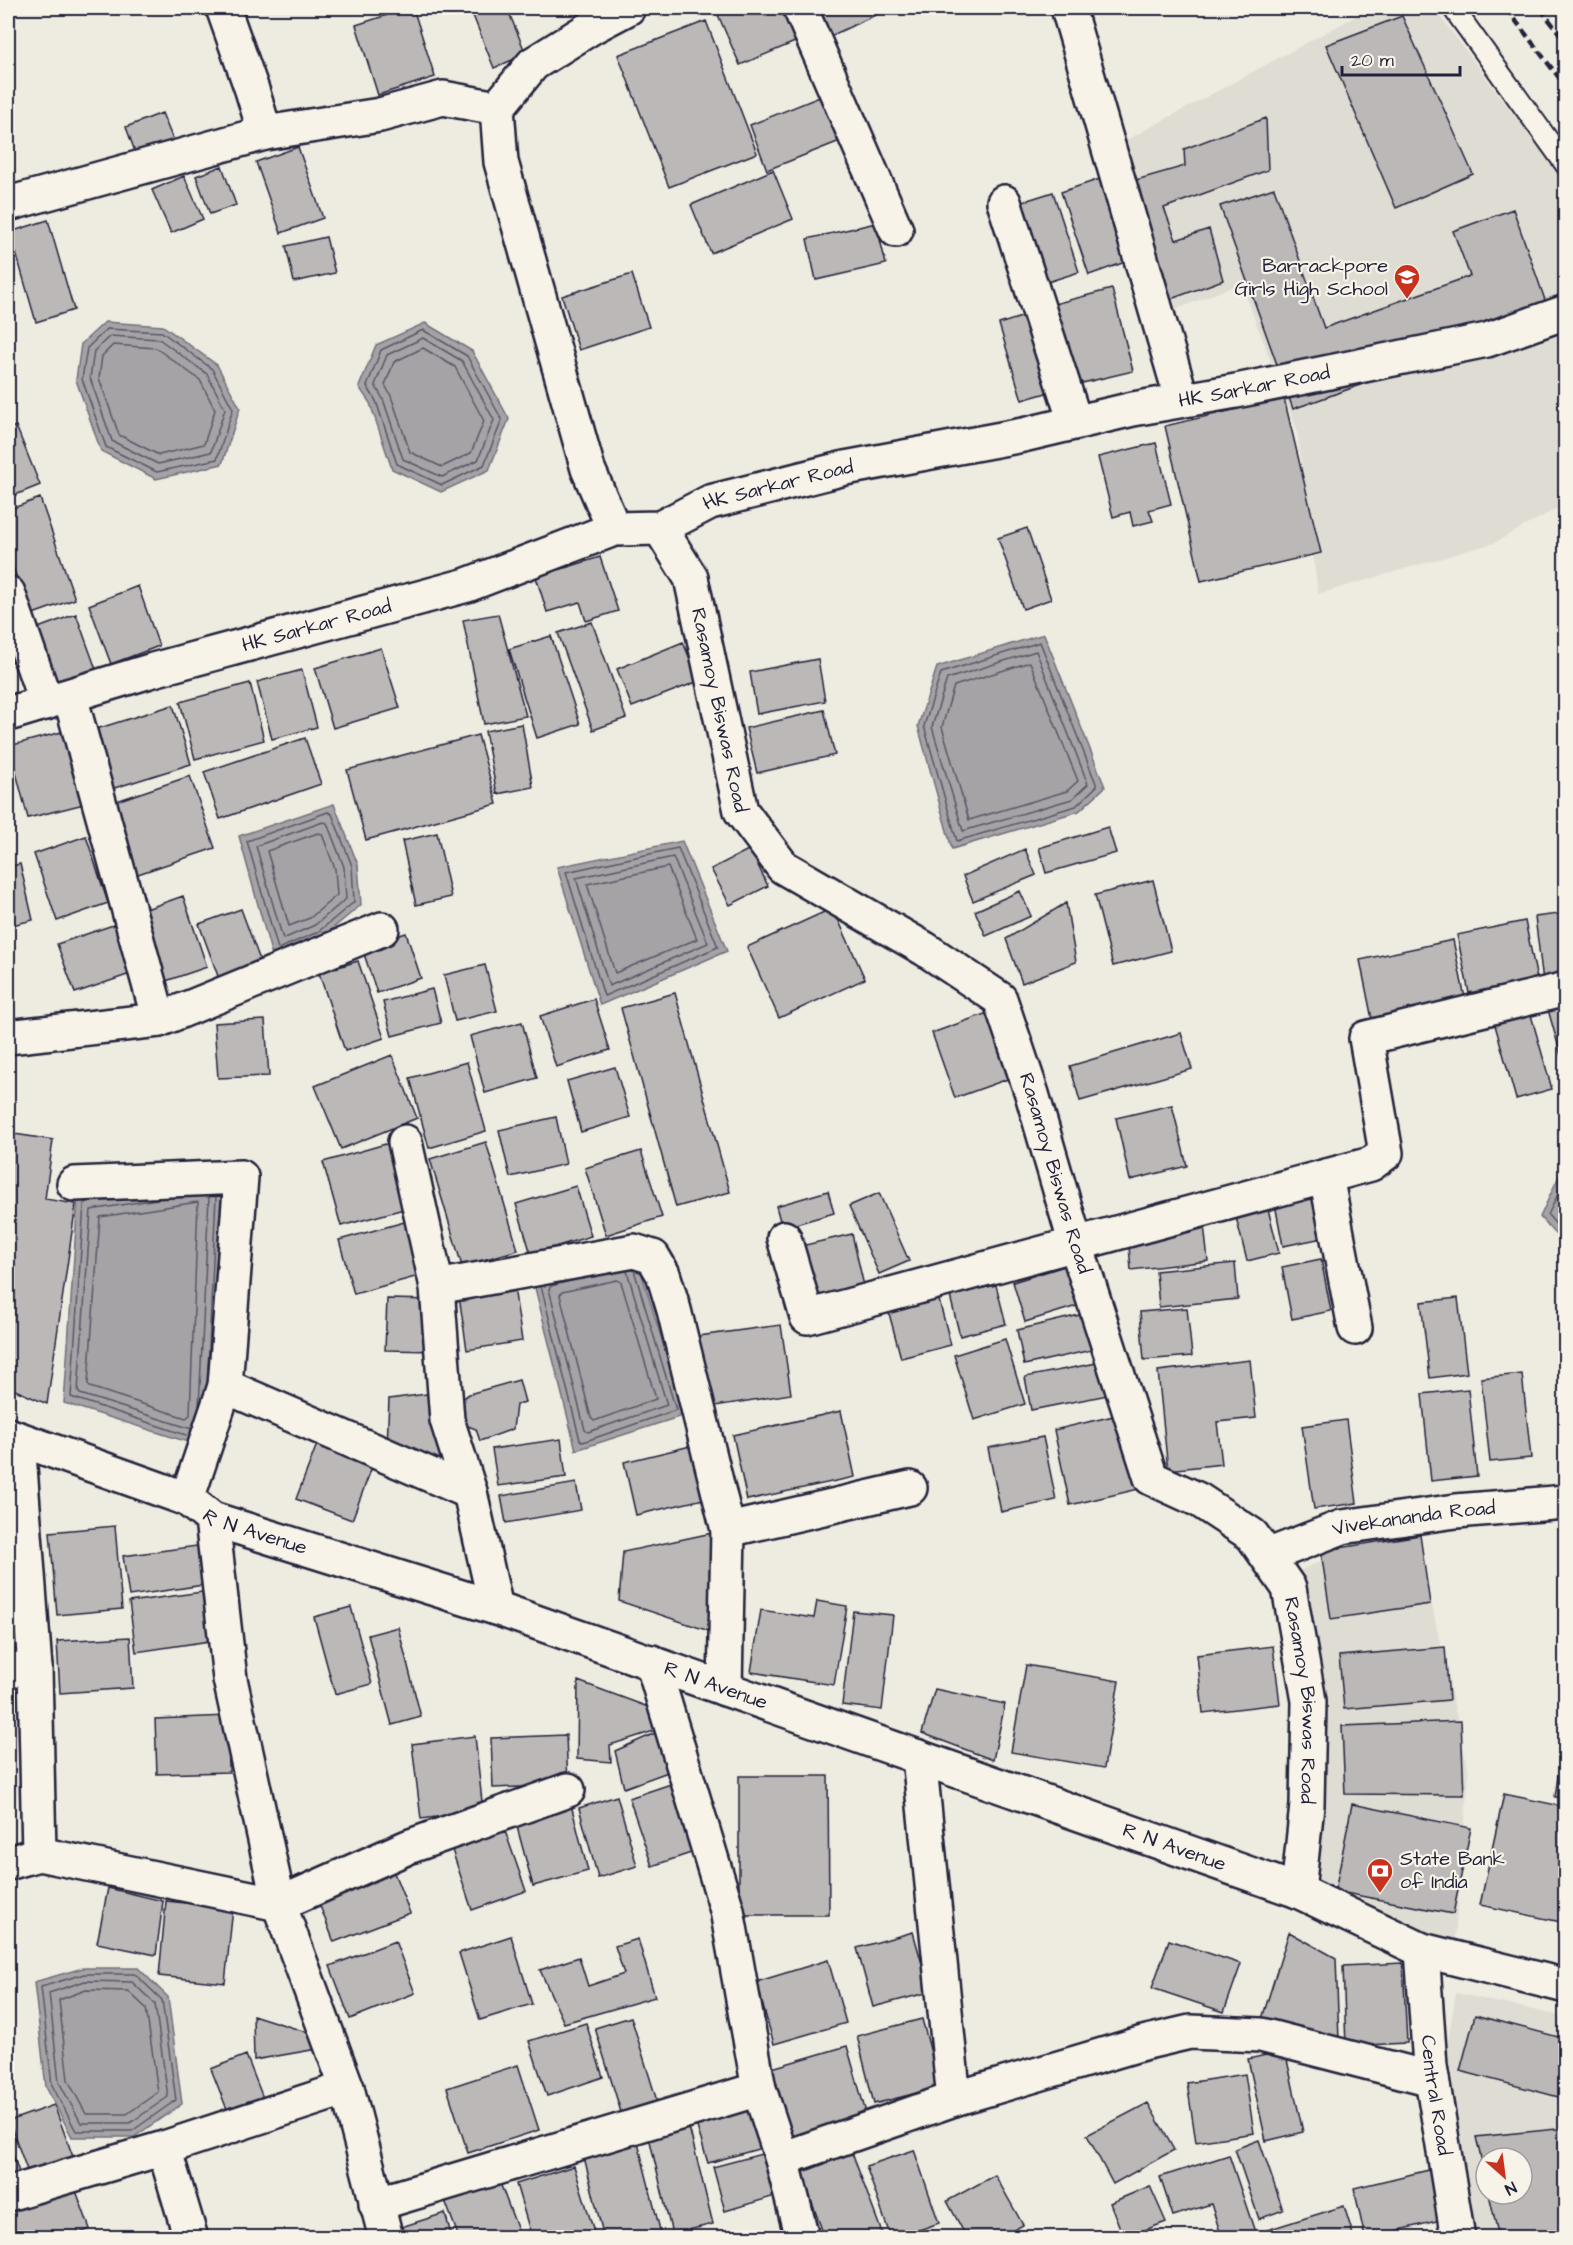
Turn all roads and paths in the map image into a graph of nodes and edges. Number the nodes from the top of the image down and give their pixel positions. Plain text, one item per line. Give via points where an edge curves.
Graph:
1 (223, 8) edge
2 (628, 8) edge
3 (800, 8) edge
4 (1068, 8) edge
5 (1453, 8) edge
6 (497, 108) junction
7 (265, 133) junction
8 (1566, 165) edge
9 (1004, 202) dead end
10 (8, 204) edge
11 (896, 230) dead end
12 (1566, 312) edge
13 (1182, 400) junction
14 (1075, 422) junction
15 (660, 528) junction
16 (614, 529) junction
17 (8, 593) edge
18 (58, 699) junction
19 (8, 714) edge
20 (382, 929) dead end
21 (1566, 989) edge
22 (159, 1020) junction
23 (8, 1043) edge
24 (405, 1142) dead end
25 (1326, 1176) junction
26 (74, 1185) dead end
27 (784, 1238) dead end
28 (1076, 1245) junction
29 (437, 1287) junction
30 (1355, 1328) dead end
31 (225, 1386) junction
32 (13, 1438) edge
33 (910, 1488) dead end
34 (470, 1492) junction
35 (1566, 1502) edge
36 (199, 1509) junction
37 (728, 1530) junction
38 (1266, 1556) junction
39 (496, 1608) junction
40 (652, 1662) junction
41 (21, 1669) edge
42 (725, 1689) junction
43 (919, 1757) junction
44 (568, 1790) dead end
45 (39, 1854) junction
46 (8, 1863) edge
47 (1298, 1891) junction
48 (279, 1904) junction
49 (1422, 1950) junction
50 (1566, 1986) edge
51 (1432, 2079) junction
52 (347, 2088) junction
53 (759, 2089) junction
54 (954, 2098) junction
55 (164, 2148) junction
56 (782, 2159) junction
57 (8, 2194) edge
58 (376, 2204) junction
59 (191, 2238) edge
60 (386, 2238) edge
61 (802, 2238) edge
62 (1458, 2238) edge

1 - 7 street
2 - 6 street via 533,64
3 - 11 street
4 - 13 street
5 - 8 lane
6 - 7 street via 443,98 380,115
6 - 16 street via 501,162 588,469
7 - 10 street
9 - 14 street
12 - 13 street, HK Sarkar Road via 1487,340
13 - 14 street, HK Sarkar Road
14 - 15 street, HK Sarkar Road via 845,468 710,502
15 - 16 street, HK Sarkar Road
15 - 28 street, Rasamoy Biswas Road via 691,578 741,812 783,867 925,949 1000,999
16 - 18 street, HK Sarkar Road via 467,585
17 - 18 street
18 - 19 street, HK Sarkar Road
18 - 22 street
20 - 22 street
21 - 25 street via 1366,1038 1386,1154 1371,1164
22 - 23 street
24 - 29 street
25 - 28 street
25 - 30 street
26 - 31 street via 241,1176
27 - 28 street via 807,1317
28 - 38 street, Rasamoy Biswas Road via 1151,1478 1199,1500 1252,1535
29 - 34 street via 447,1420
29 - 37 street via 634,1251 653,1257 663,1274 674,1310
31 - 34 street
31 - 36 street
32 - 36 street, R N Avenue
32 - 41 street
33 - 37 street
34 - 39 street
35 - 38 street, Vivekananda Road via 1456,1511 1342,1527
36 - 39 street, R N Avenue
36 - 48 street via 230,1679
37 - 42 street
38 - 47 street, Rasamoy Biswas Road via 1289,1588 1309,1701 1307,1805
39 - 40 street, R N Avenue
40 - 42 street, R N Avenue
40 - 53 street via 727,1910
41 - 45 street
42 - 43 street, R N Avenue
43 - 47 street, R N Avenue
43 - 54 street
44 - 48 street via 408,1847
45 - 46 street
45 - 48 street
47 - 49 street, R N Avenue
48 - 52 street
49 - 50 street, R N Avenue
49 - 51 street, Central Road
51 - 54 street via 1261,2035 1190,2032
51 - 62 street, Central Road
52 - 55 street
52 - 58 street
53 - 56 street
53 - 58 street
54 - 56 street
55 - 57 street
55 - 59 street
56 - 61 street
58 - 60 street

